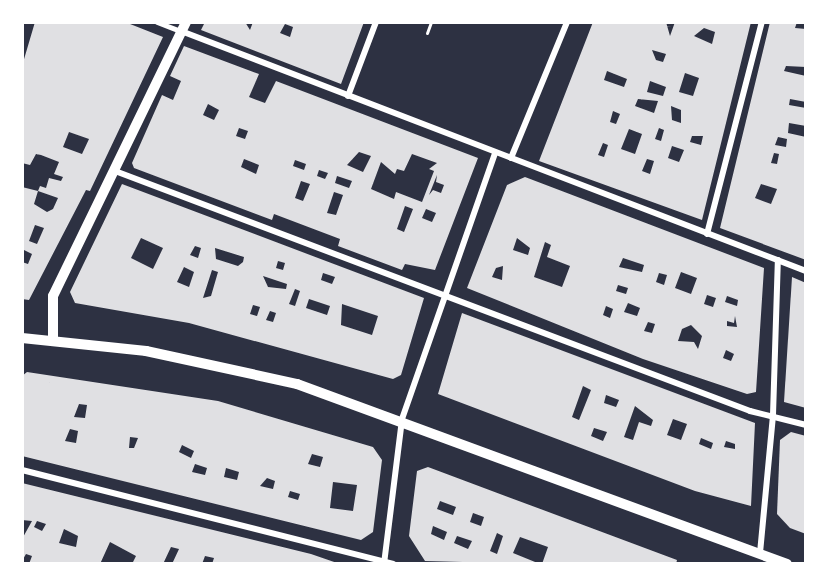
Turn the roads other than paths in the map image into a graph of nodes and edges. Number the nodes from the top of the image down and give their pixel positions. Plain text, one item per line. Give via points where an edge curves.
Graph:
1 (158, 22) edge
2 (376, 22) edge
3 (567, 22) edge
4 (762, 22) edge
5 (183, 27) edge
6 (348, 96) junction
7 (495, 153) junction
8 (511, 158) junction
9 (114, 171) junction
10 (706, 234) junction
11 (778, 260) junction
12 (806, 271) edge
13 (443, 295) junction
14 (22, 339) edge
15 (53, 340) junction
16 (773, 415) junction
17 (402, 419) junction
18 (806, 425) edge
19 (22, 470) edge
20 (760, 553) junction
21 (384, 562) edge
22 (393, 564) edge
23 (787, 564) edge

1 - 5 street
2 - 6 street
3 - 8 street
4 - 10 street
5 - 6 street
5 - 9 street
6 - 7 street
7 - 8 street
7 - 13 street
8 - 10 street
9 - 13 street
9 - 15 street via 53,297
10 - 11 street
11 - 12 street
11 - 16 street
13 - 16 street
13 - 17 street
14 - 15 street
15 - 17 street via 227,367
16 - 18 street
16 - 20 street
17 - 20 street
17 - 21 street
19 - 21 street
20 - 23 street
21 - 22 street

